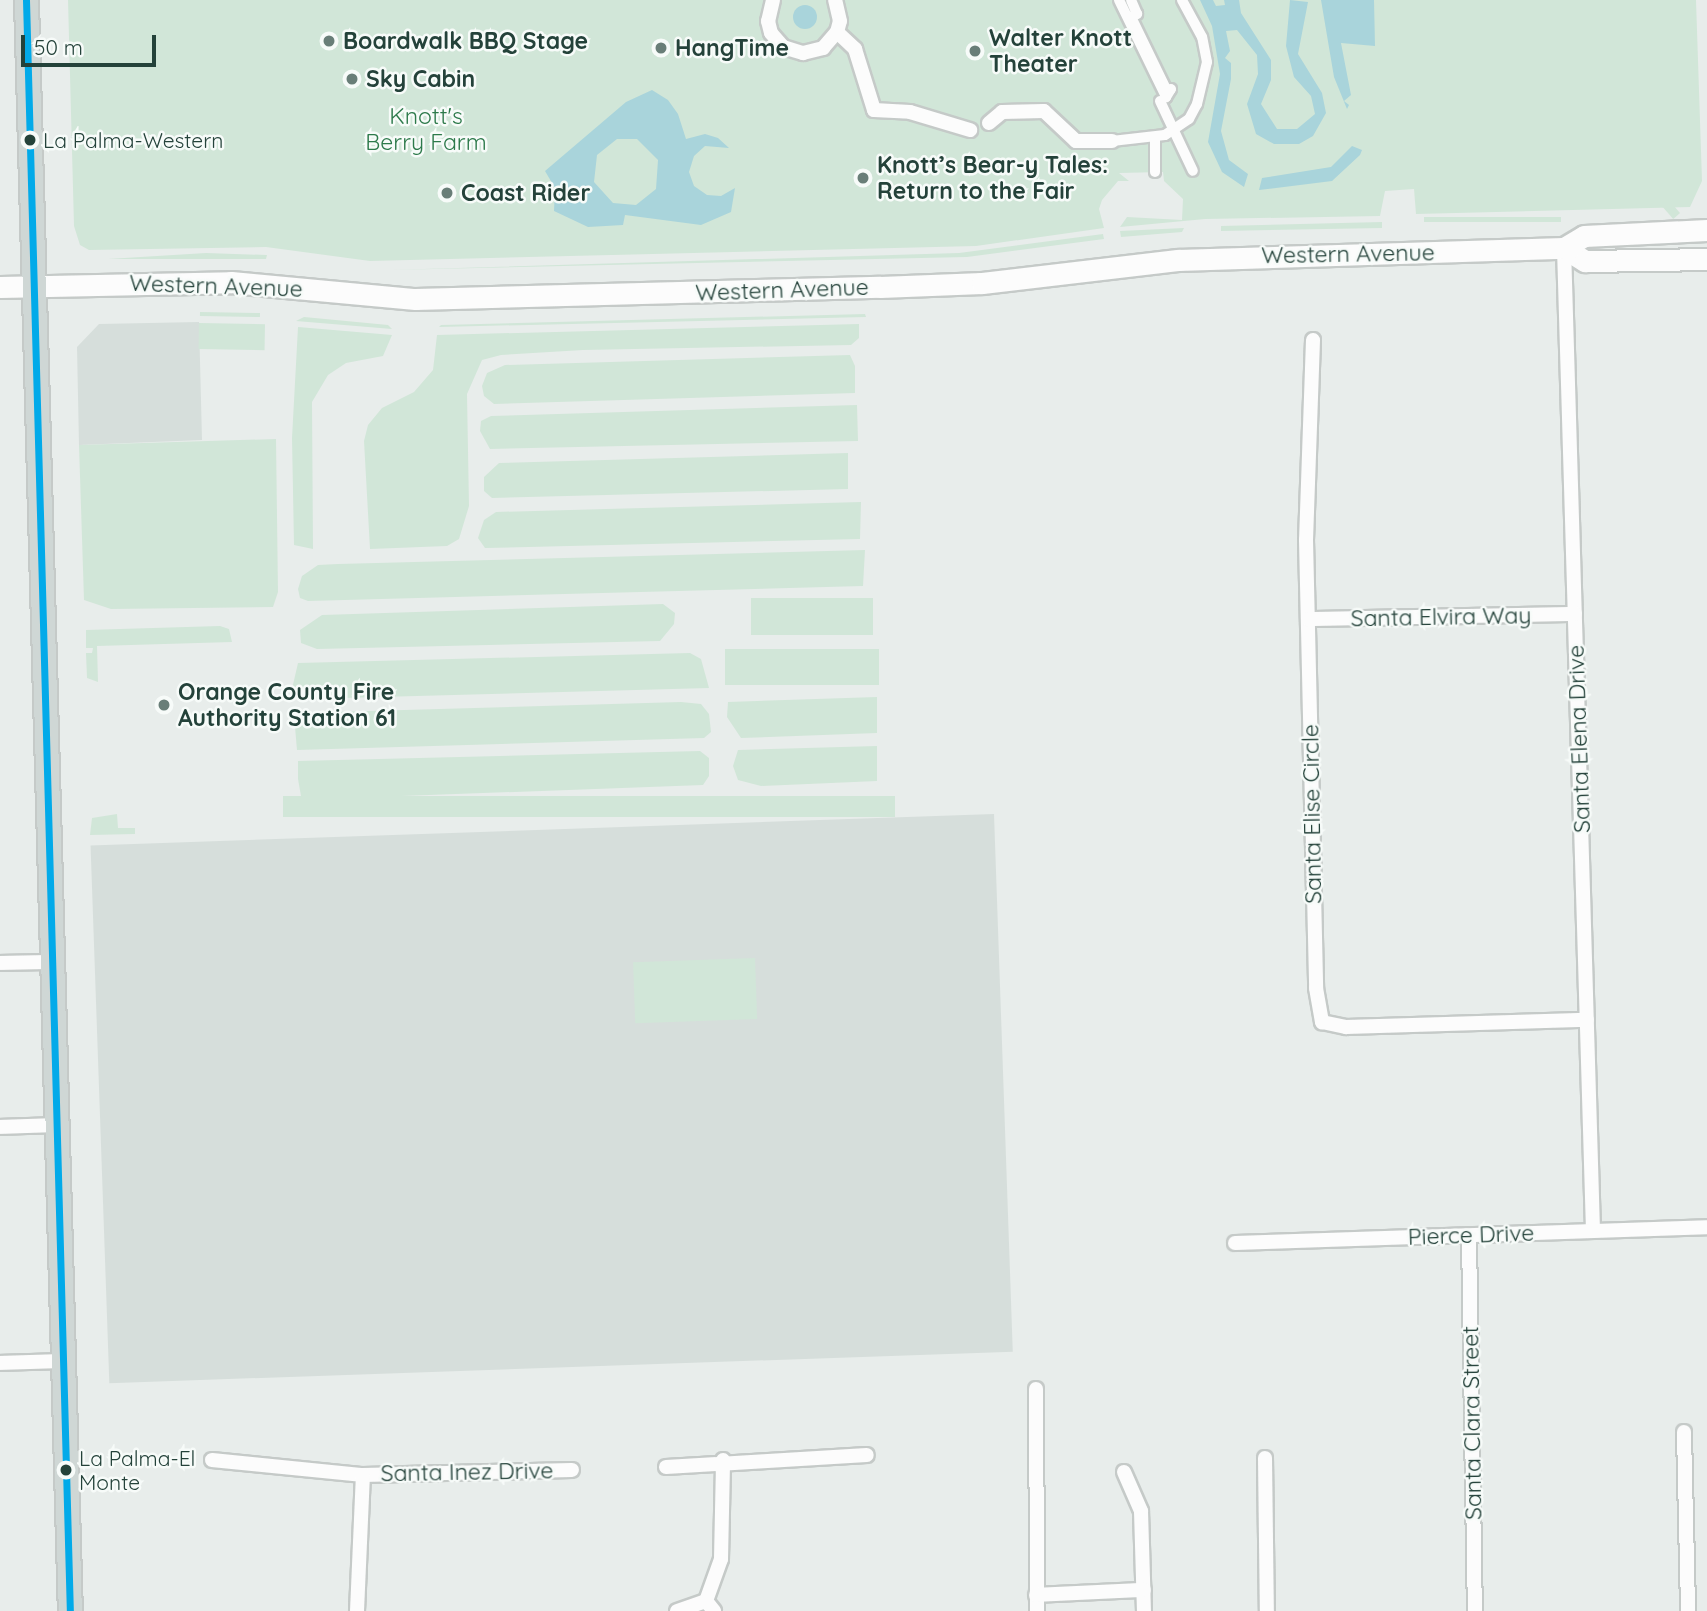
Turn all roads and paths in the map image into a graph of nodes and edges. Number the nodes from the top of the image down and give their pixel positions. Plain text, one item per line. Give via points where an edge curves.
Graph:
1 (26, 0) edge
2 (773, 0) edge
3 (835, 0) edge
4 (1119, 0) edge
5 (1131, 0) edge
6 (1182, 0) edge
7 (837, 32) junction
8 (1160, 101) dead end
9 (989, 124) dead end
10 (970, 130) dead end
11 (1173, 131) junction
12 (1155, 139) junction
13 (1119, 141) joint
14 (1193, 171) dead end
15 (1155, 172) dead end
16 (1707, 230) edge
17 (1564, 248) junction
18 (1707, 259) edge
19 (34, 286) junction
20 (0, 287) edge
21 (1313, 340) dead end
22 (1575, 614) junction
23 (1308, 619) junction
24 (52, 962) junction
25 (0, 963) edge
26 (1587, 1020) junction
27 (57, 1125) junction
28 (0, 1127) edge
29 (1707, 1227) edge
30 (1593, 1230) junction
31 (1469, 1236) junction
32 (1235, 1243) dead end
33 (63, 1361) junction
34 (0, 1363) edge
35 (1036, 1389) dead end
36 (1684, 1432) dead end
37 (867, 1455) dead end
38 (1265, 1458) dead end
39 (212, 1460) dead end
40 (723, 1460) junction
41 (666, 1467) dead end
42 (572, 1470) dead end
43 (1124, 1472) dead end
44 (363, 1475) junction
45 (1144, 1590) junction
46 (1037, 1595) junction
47 (710, 1606) edge
48 (70, 1611) edge
49 (357, 1611) edge
50 (677, 1611) edge
51 (1037, 1611) edge
52 (1144, 1611) edge
53 (1268, 1611) edge
54 (1475, 1611) edge
55 (1688, 1611) edge

1 - 19 main road
2 - 7 street via 768,21 783,47 813,52
3 - 7 street via 840,21
4 - 5 street via 1166,97 1171,89 1167,91 1136,27
6 - 11 street via 1202,37 1207,62 1193,111
7 - 10 street via 855,49 874,110 910,112
8 - 11 street
9 - 13 street via 1002,112 1044,111 1076,141
11 - 12 street
11 - 14 street
12 - 13 street
12 - 15 street
16 - 17 main road, Western Avenue via 1584,236
17 - 18 main road, Western Avenue via 1585,261
17 - 19 main road, Western Avenue via 1178,260 946,285 433,299 231,282
17 - 22 street, Santa Elena Drive
19 - 20 main road, Western Avenue
19 - 24 main road
21 - 23 street, Santa Elise Circle
22 - 23 street, Santa Elvira Way
22 - 26 street, Santa Elena Drive
23 - 26 street, Santa Elise Circle via 1316,988 1322,1022 1346,1027
24 - 25 street
24 - 27 main road
26 - 30 street, Santa Elena Drive
27 - 28 street
27 - 33 main road
29 - 30 street, Pierce Drive
30 - 31 street, Pierce Drive
31 - 32 street, Pierce Drive
31 - 54 street, Santa Clara Street
33 - 34 street
33 - 48 main road
35 - 46 street
36 - 55 street
37 - 40 street
38 - 53 street
39 - 44 street, Santa Inez Drive
40 - 41 street
40 - 47 street via 721,1559
42 - 44 street, Santa Inez Drive
43 - 45 street via 1141,1511
44 - 49 street, Santa Inez Drive
45 - 46 street
45 - 52 street
46 - 51 street
47 - 50 street

